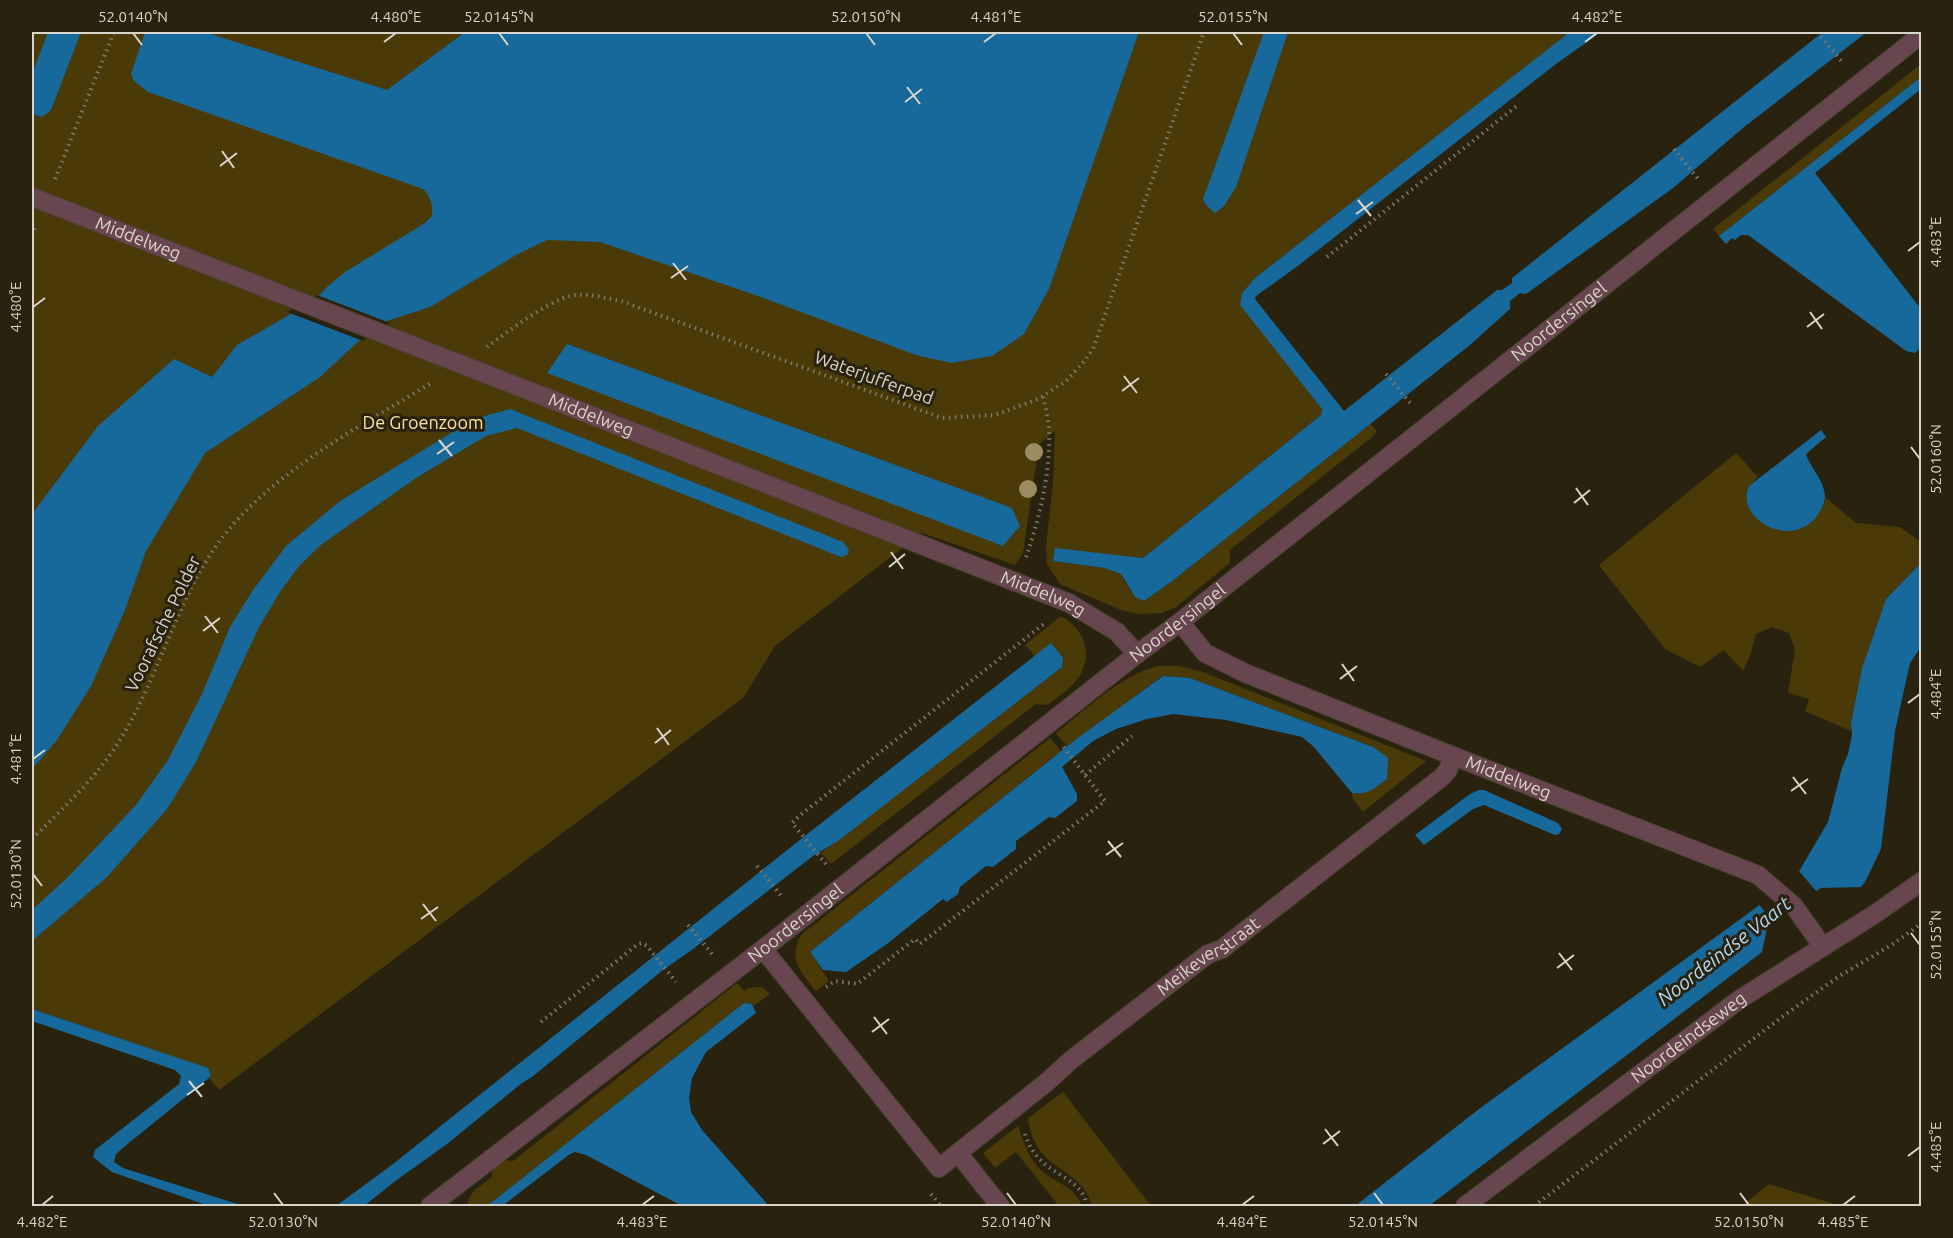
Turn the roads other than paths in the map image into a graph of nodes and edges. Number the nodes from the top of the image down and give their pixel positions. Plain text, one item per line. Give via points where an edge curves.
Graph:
1 (1922, 34) edge
2 (38, 200) edge
3 (1180, 622) junction
4 (1137, 654) junction
5 (1453, 756) junction
6 (1922, 880) edge
7 (1823, 947) junction
8 (763, 949) junction
9 (958, 1153) junction
10 (430, 1206) edge
11 (1000, 1206) edge
12 (1465, 1206) edge

1 - 3 street, Noordersingel
2 - 4 street, Middelweg via 1069,603 1117,632
3 - 4 street, Noordersingel
3 - 5 street, Middelweg via 1206,653 1222,663
4 - 8 street, Noordersingel
5 - 7 street, Middelweg via 1758,874 1794,906
5 - 9 street, Meikeverstraat via 1442,777 1222,949 1208,954 1071,1060
6 - 7 street, Noordeindseweg
7 - 12 street, Noordeindseweg via 1740,999
8 - 9 street, Meikeverstraat via 939,1168
8 - 10 street, Noordersingel
9 - 11 street

